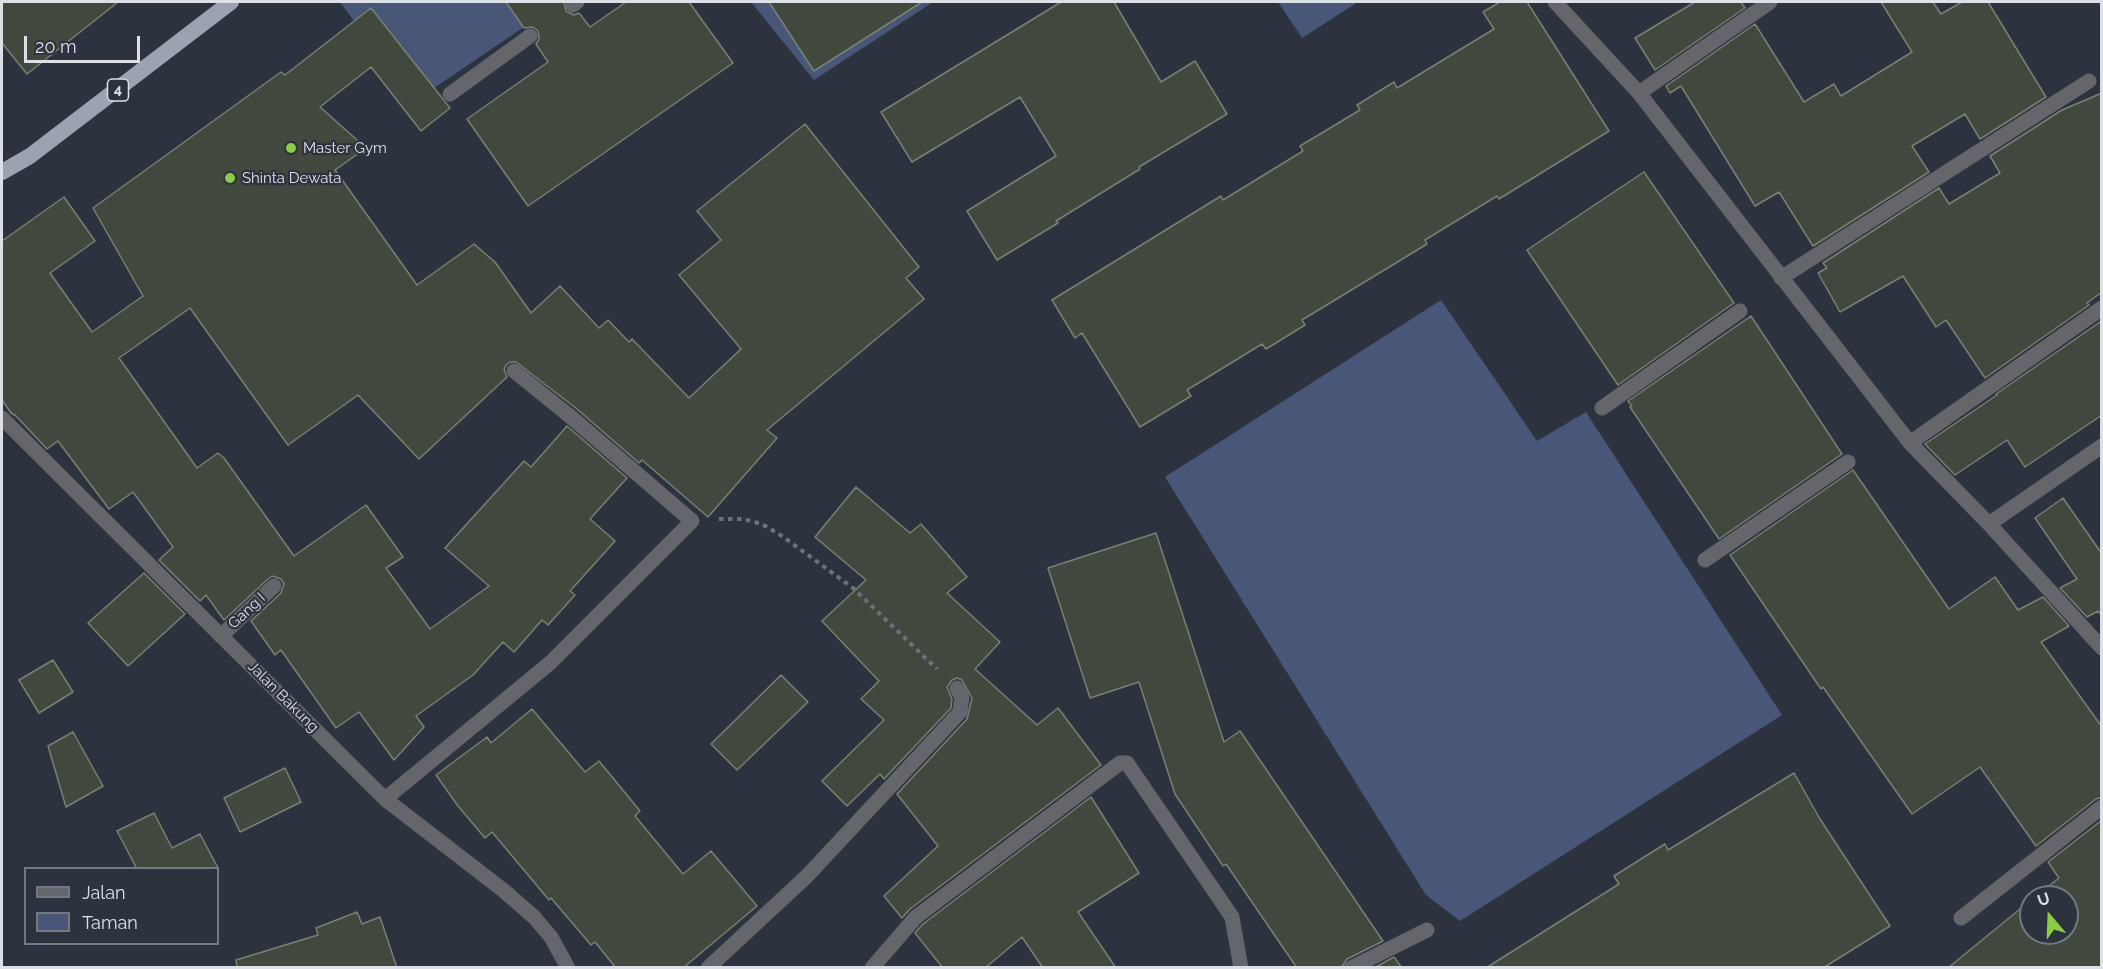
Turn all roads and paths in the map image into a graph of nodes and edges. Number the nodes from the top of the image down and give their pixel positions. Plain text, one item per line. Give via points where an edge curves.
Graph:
1 (231, 2) edge
2 (1555, 2) edge
3 (1770, 2) edge
4 (530, 36) dead end
5 (2089, 81) dead end
6 (1639, 93) junction
7 (450, 94) dead end
8 (2, 172) edge
9 (1781, 278) junction
10 (2102, 308) edge
11 (1740, 311) dead end
12 (514, 371) dead end
13 (1602, 408) dead end
14 (2, 418) edge
15 (1910, 443) junction
16 (2102, 446) edge
17 (1848, 462) dead end
18 (692, 521) junction
19 (1989, 524) junction
20 (1705, 560) dead end
21 (274, 586) dead end
22 (221, 636) junction
23 (2102, 648) edge
24 (957, 688) joint
25 (384, 799) junction
26 (2102, 807) edge
27 (1961, 918) dead end
28 (1427, 930) dead end
29 (568, 968) edge
30 (708, 968) edge
31 (872, 968) edge
32 (1241, 968) edge
33 (1352, 968) edge

1 - 8 highway, 4 via 30,156
2 - 6 street
3 - 6 street
4 - 7 street
5 - 9 street
6 - 9 street
9 - 15 street
10 - 15 street
11 - 13 street
12 - 18 street
14 - 22 street, Jalan Bakung
15 - 19 street
16 - 19 street
17 - 20 street
18 - 24 path via 742,519 762,524 782,536 853,588
18 - 25 street via 550,663
19 - 23 street
21 - 22 street, Gang I
22 - 25 street, Jalan Bakung
24 - 30 street via 962,697 960,712 807,876
25 - 29 street, Jalan Bakung via 534,917 551,937
26 - 27 street
28 - 33 street
31 - 32 street via 916,917 1119,763 1127,763 1232,917

